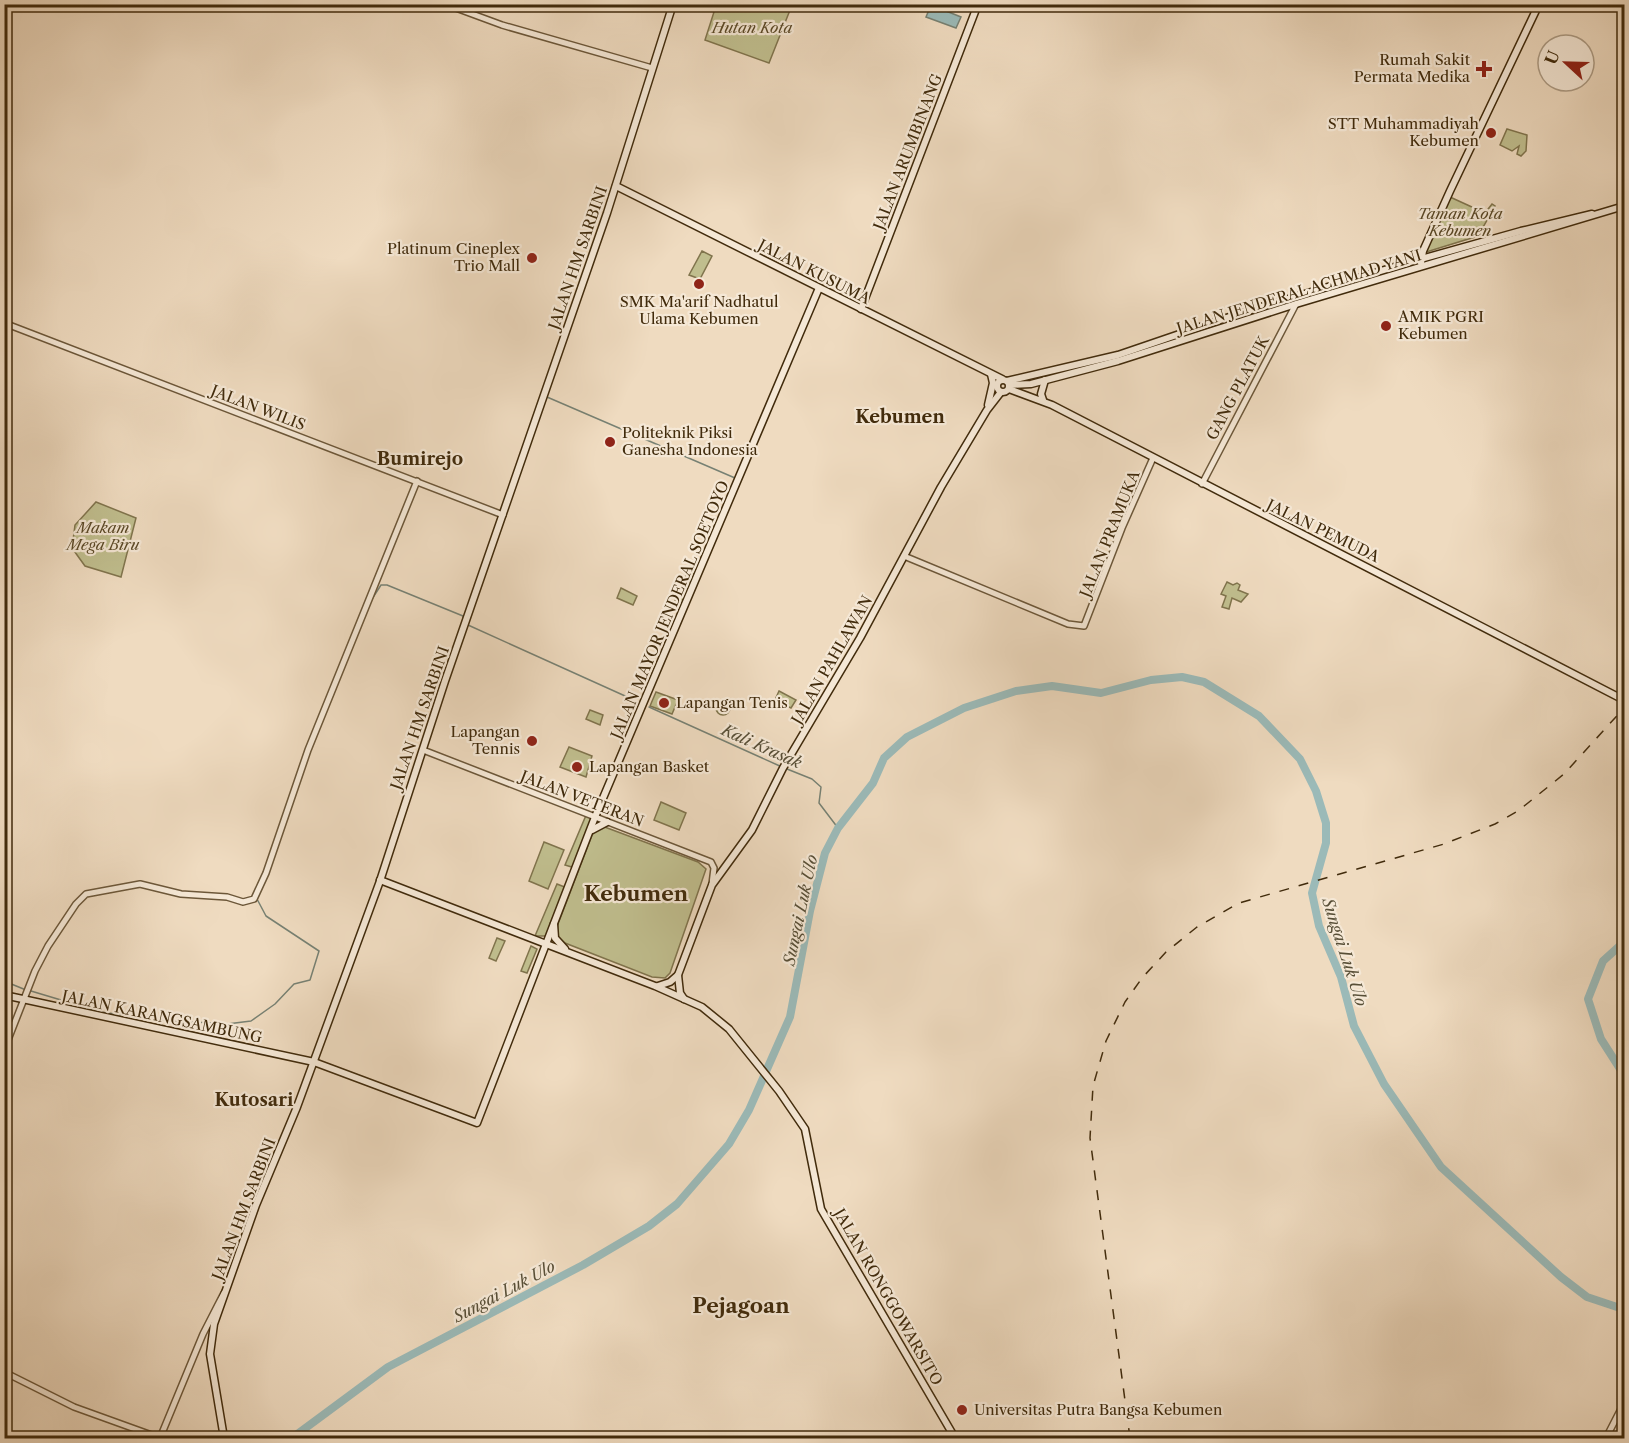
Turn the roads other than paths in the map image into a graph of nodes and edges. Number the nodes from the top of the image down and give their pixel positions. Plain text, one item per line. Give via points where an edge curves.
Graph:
1 (445, 4) edge
2 (672, 4) edge
3 (978, 4) edge
4 (1539, 4) edge
5 (652, 68) junction
6 (616, 186) junction
7 (1624, 206) edge
8 (1419, 262) junction
9 (819, 288) junction
10 (1296, 304) junction
11 (861, 309) junction
12 (4, 323) edge
13 (990, 374) junction
14 (1045, 380) junction
15 (1007, 384) junction
16 (1001, 392) junction
17 (1043, 400) junction
18 (1052, 405) junction
19 (987, 410) junction
20 (1153, 458) junction
21 (417, 481) junction
22 (1202, 484) junction
23 (502, 514) junction
24 (904, 556) junction
25 (1624, 700) edge
26 (423, 750) junction
27 (595, 818) junction
28 (607, 822) junction
29 (589, 833) junction
30 (380, 880) junction
31 (712, 885) junction
32 (554, 921) junction
33 (548, 936) junction
34 (535, 940) junction
35 (545, 943) junction
36 (553, 946) junction
37 (542, 951) junction
38 (567, 952) junction
39 (678, 975) junction
40 (656, 986) junction
41 (4, 995) edge
42 (684, 999) junction
43 (26, 1000) junction
44 (4, 1050) edge
45 (314, 1062) junction
46 (225, 1292) junction
47 (4, 1372) edge
48 (1624, 1403) edge
49 (160, 1438) edge
50 (224, 1438) edge
51 (956, 1438) edge
52 (1606, 1438) edge

1 - 5 street via 512,28
2 - 5 main road, JALAN HM SARBINI
3 - 11 main road, JALAN ARUMBINANG
4 - 8 main road
5 - 6 main road, JALAN HM SARBINI
6 - 9 main road, JALAN KUSUMA
6 - 23 main road, JALAN HM SARBINI
7 - 8 main road, JALAN JENDERAL ACHMAD YANI
8 - 10 main road, JALAN JENDERAL ACHMAD YANI
8 - 15 main road, JALAN JENDERAL ACHMAD YANI via 1238,314 1118,355
9 - 11 main road, JALAN KUSUMA
9 - 27 main road, JALAN MAYOR JENDERAL SOETOYO
10 - 14 main road, JALAN JENDERAL ACHMAD YANI
10 - 22 street, GANG PLATUK
11 - 13 main road, JALAN KUSUMA
12 - 21 street, JALAN WILIS
13 - 15 main road, JALAN KUSUMA
13 - 19 main road via 993,388
14 - 15 main road, JALAN JENDERAL ACHMAD YANI
14 - 17 main road
15 - 16 main road
15 - 16 main road via 997,386
15 - 17 main road
15 - 18 main road, JALAN PEMUDA
16 - 19 main road, JALAN PAHLAWAN
17 - 18 main road
18 - 20 main road, JALAN PEMUDA
19 - 24 main road, JALAN PAHLAWAN
20 - 22 main road, JALAN PEMUDA
20 - 24 street, JALAN PRAMUKA via 1084,626 1068,624
21 - 23 street, JALAN WILIS
21 - 43 street via 308,750 254,898 243,902 140,884 86,894 52,939 35,971
22 - 25 main road, JALAN PEMUDA
23 - 26 main road, JALAN HM SARBINI
24 - 31 main road, JALAN PAHLAWAN via 752,830
26 - 27 street, JALAN VETERAN
26 - 30 main road, JALAN HM SARBINI
27 - 28 street, JALAN VETERAN
27 - 29 main road, JALAN MAYOR JENDERAL SOETOYO
28 - 29 main road via 596,825
28 - 31 street, JALAN VETERAN via 711,862
29 - 32 main road, JALAN MAYOR JENDERAL SOETOYO
30 - 34 main road
30 - 45 main road, JALAN HM SARBINI
31 - 39 main road, JALAN PAHLAWAN
32 - 33 main road, JALAN MAYOR JENDERAL SOETOYO
32 - 38 main road via 555,938
33 - 34 main road
33 - 35 main road, JALAN MAYOR JENDERAL SOETOYO
34 - 35 main road
35 - 36 main road
35 - 37 main road, JALAN MAYOR JENDERAL SOETOYO
36 - 37 main road
36 - 38 main road
37 - 45 main road, JALAN KARANGSAMBUNG via 477,1123
38 - 40 main road
39 - 40 main road
39 - 42 main road
40 - 42 main road
41 - 43 main road, JALAN KARANGSAMBUNG
42 - 51 main road, JALAN RONGGOWARSITO via 719,1018 779,1091 808,1136 821,1209
43 - 44 street
43 - 45 main road, JALAN KARANGSAMBUNG
45 - 46 main road, JALAN HM SARBINI
46 - 49 street via 203,1334
46 - 50 main road, JALAN HM SARBINI via 210,1354
47 - 49 street via 74,1407
48 - 52 street

